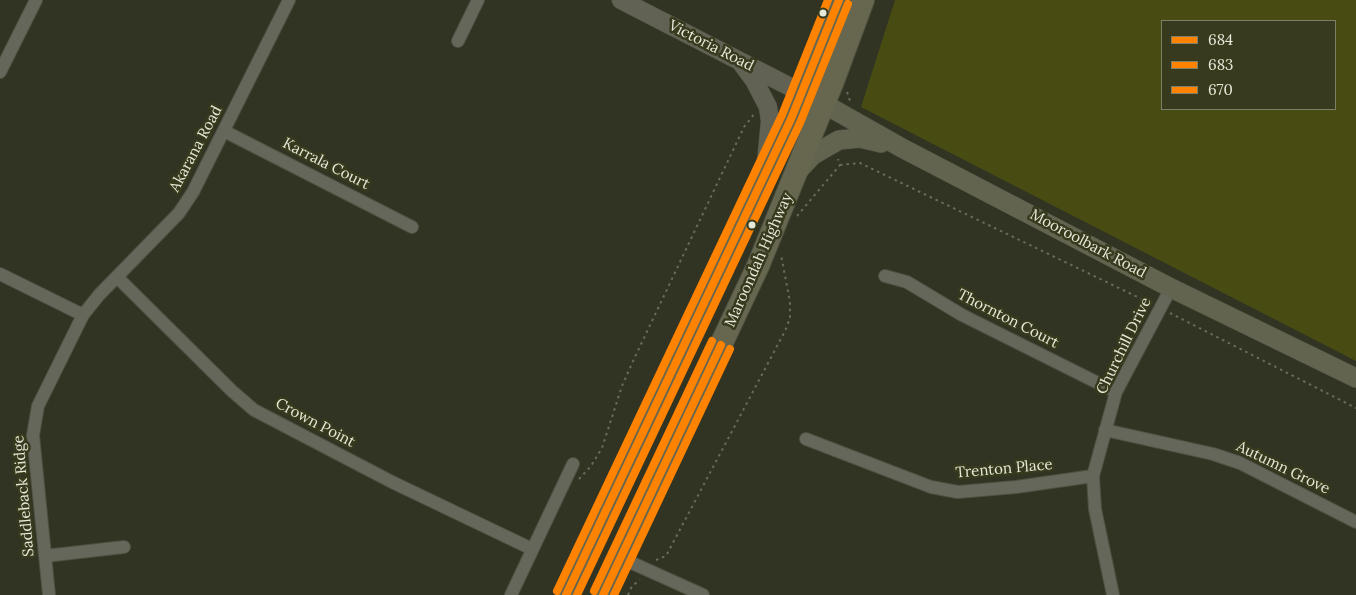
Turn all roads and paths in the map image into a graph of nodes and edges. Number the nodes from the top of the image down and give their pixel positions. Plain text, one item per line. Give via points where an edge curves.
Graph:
1 (36, 0) edge
2 (289, 0) edge
3 (478, 0) edge
4 (839, 0) edge
5 (863, 0) edge
6 (628, 2) edge
7 (458, 41) dead end
8 (739, 60) junction
9 (0, 72) edge
10 (802, 93) junction
11 (824, 104) junction
12 (768, 107) junction
13 (224, 132) junction
14 (832, 143) junction
15 (902, 148) junction
16 (840, 165) junction
17 (796, 174) junction
18 (765, 175) junction
19 (796, 218) dead end
20 (412, 227) dead end
21 (780, 248) dead end
22 (0, 274) edge
23 (885, 276) dead end
24 (118, 278) junction
25 (1171, 288) junction
26 (1160, 308) junction
27 (83, 315) junction
28 (1356, 378) edge
29 (1116, 392) junction
30 (1356, 408) edge
31 (1105, 430) junction
32 (806, 439) dead end
33 (573, 464) dead end
34 (1093, 476) junction
35 (566, 478) junction
36 (1356, 522) edge
37 (124, 547) dead end
38 (532, 549) junction
39 (45, 556) junction
40 (621, 558) junction
41 (647, 569) junction
42 (49, 595) edge
43 (510, 595) edge
44 (566, 595) edge
45 (603, 595) edge
46 (628, 595) edge
47 (703, 595) edge
48 (1113, 595) edge

1 - 9 street
2 - 13 street, Akarana Road
3 - 7 street
4 - 10 highway, Maroondah Highway
5 - 11 highway, Maroondah Highway
6 - 8 main road, Victoria Road
8 - 10 main road, Victoria Road
8 - 12 main road
10 - 11 highway
10 - 18 highway, Maroondah Highway
11 - 15 main road, Mooroolbark Road
11 - 17 highway, Maroondah Highway
12 - 18 main road via 770,121
12 - 35 path via 752,116 744,126 622,386 602,448 580,478 573,482
13 - 20 street, Karrala Court
13 - 24 street, Akarana Road via 179,213
14 - 15 main road via 860,138
14 - 16 path
14 - 17 main road via 813,155
15 - 25 main road, Mooroolbark Road
16 - 19 path
16 - 26 path via 860,163
17 - 40 highway, Maroondah Highway via 758,266
18 - 44 highway, Maroondah Highway
21 - 41 path via 790,302 790,318 785,332 666,556 652,561
22 - 27 street
23 - 29 street, Thornton Court via 907,282 962,315
24 - 27 street, Akarana Road
24 - 38 street, Crown Point via 254,410 392,482
25 - 26 street, Churchill Drive
25 - 28 main road, Mooroolbark Road
26 - 29 street, Churchill Drive
26 - 30 path
27 - 39 street, Saddleback Ridge via 38,406 33,435
29 - 31 street, Churchill Drive
31 - 34 street, Churchill Drive
31 - 36 street, Autumn Grove via 1213,454 1240,464
32 - 34 street, Trenton Place via 931,486 958,492
33 - 35 street
34 - 48 street, Churchill Drive via 1095,509
35 - 38 street
37 - 39 street
38 - 43 street
39 - 42 street, Saddleback Ridge
40 - 41 street
40 - 45 highway, Maroondah Highway
41 - 46 path
41 - 47 street

